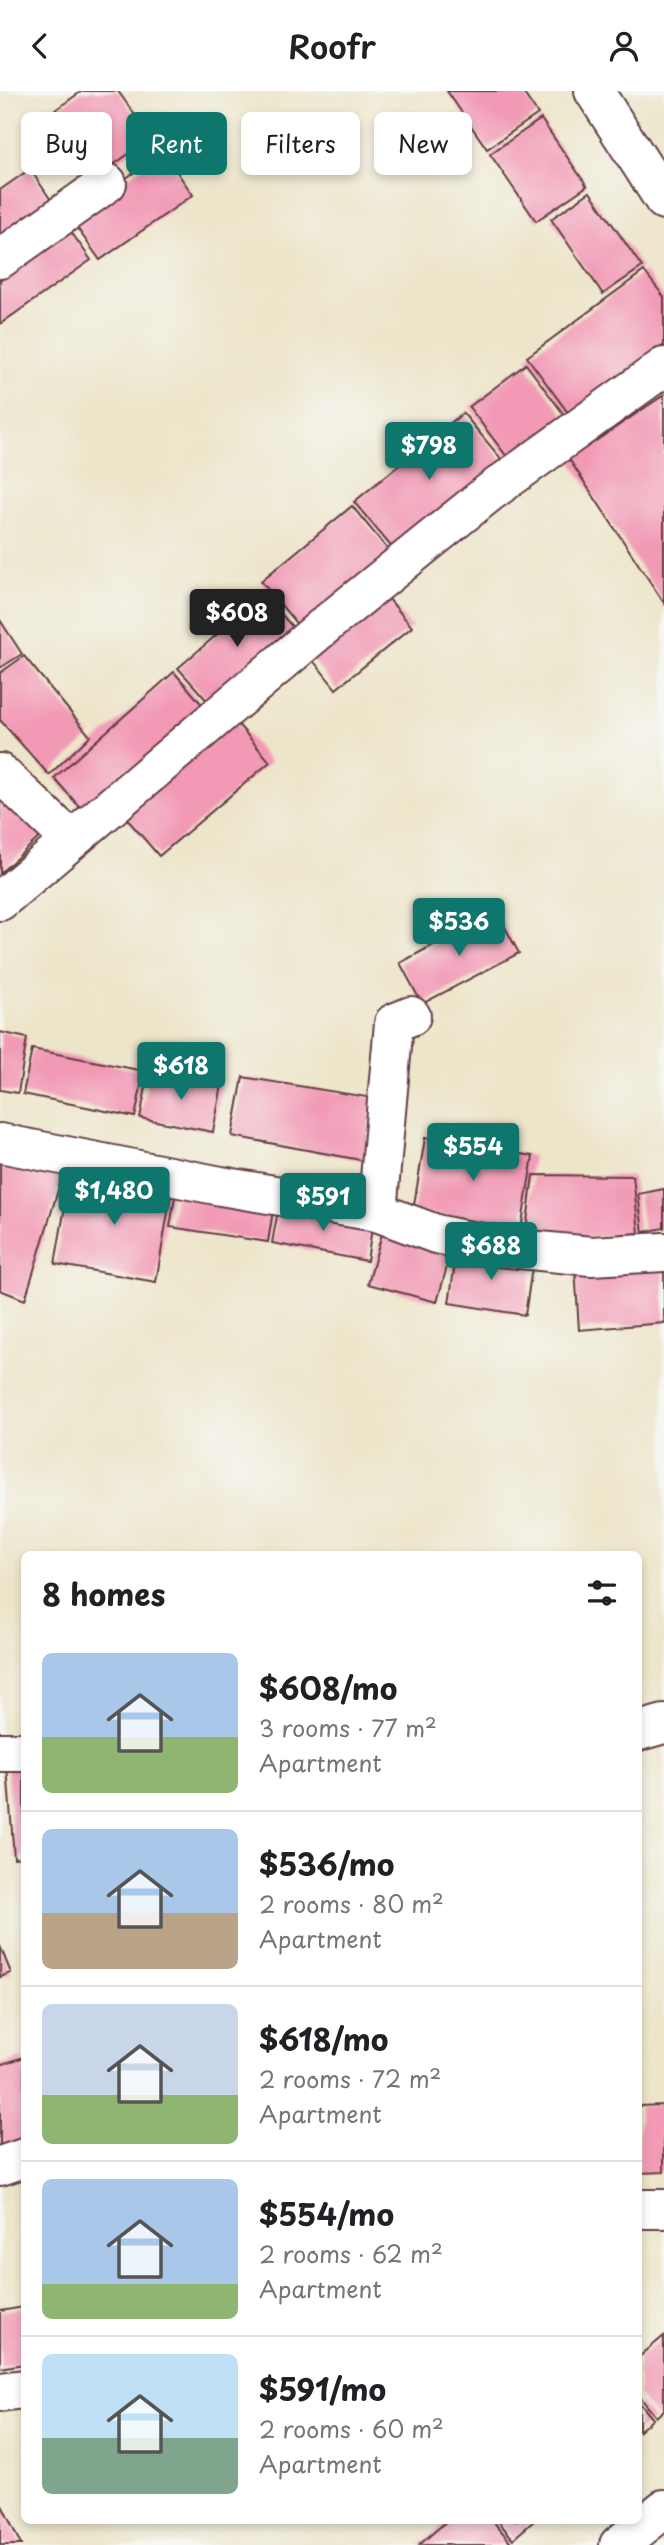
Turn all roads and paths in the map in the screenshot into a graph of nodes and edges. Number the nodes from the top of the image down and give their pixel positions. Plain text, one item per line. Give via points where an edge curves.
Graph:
1 (594, 91) edge
2 (107, 183) dead end
3 (664, 200) edge
4 (0, 259) edge
5 (664, 367) edge
6 (0, 773) edge
7 (70, 839) junction
8 (0, 901) edge
9 (411, 1016) dead end
10 (0, 1143) edge
11 (377, 1212) junction
12 (664, 1252) edge
13 (664, 1724) edge
14 (642, 1730) edge
15 (0, 1752) edge
16 (21, 1752) edge
17 (21, 2159) edge
18 (0, 2166) edge
19 (642, 2209) edge
20 (664, 2209) edge
21 (21, 2389) edge
22 (0, 2392) edge
23 (664, 2509) edge
24 (619, 2545) edge

1 - 3 street
2 - 4 street
5 - 7 street via 490,492
6 - 7 street
7 - 8 street
9 - 11 street via 394,1023
10 - 11 street
11 - 12 street via 436,1234 498,1247 591,1256
13 - 14 street
15 - 16 street
17 - 18 street
19 - 20 street
21 - 22 street
23 - 24 street

